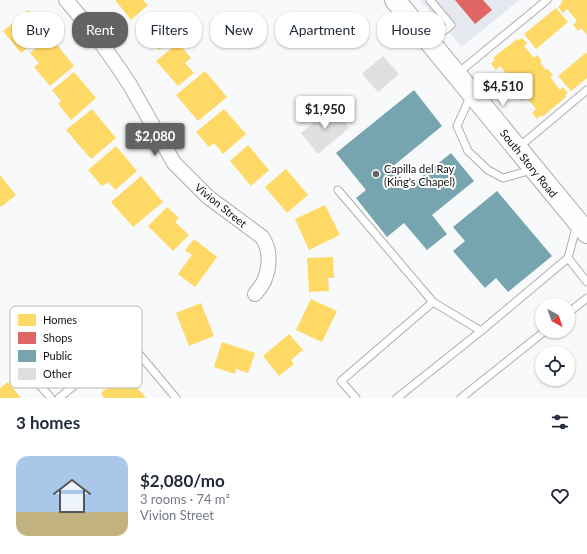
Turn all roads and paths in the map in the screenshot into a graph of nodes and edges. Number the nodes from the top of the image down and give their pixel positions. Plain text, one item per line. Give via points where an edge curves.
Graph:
1 (66, 0) edge
2 (430, 0) edge
3 (547, 0) edge
4 (398, 1) edge
5 (407, 12) edge
6 (440, 12) edge
7 (445, 18) edge
8 (445, 30) edge
9 (435, 48) edge
10 (456, 75) junction
11 (587, 90) edge
12 (472, 94) junction
13 (517, 148) junction
14 (534, 170) junction
15 (338, 190) dead end
16 (582, 228) edge
17 (568, 258) junction
18 (587, 282) edge
19 (255, 294) dead end
20 (587, 298) edge
21 (433, 302) junction
22 (575, 307) edge
23 (481, 331) junction
24 (536, 338) edge
25 (142, 358) edge
26 (42, 388) edge
27 (71, 388) edge
28 (51, 398) edge
29 (59, 398) edge
30 (176, 398) edge
31 (356, 398) edge
32 (398, 398) edge
33 (461, 398) edge

1 - 19 street, Vivion Street via 94,33 130,85 174,163 208,197 262,237 266,243 268,266 264,281
2 - 6 lane
3 - 10 lane
4 - 5 main road, South Story Road
7 - 8 lane via 451,25
9 - 10 main road, South Story Road
10 - 12 main road, South Story Road
11 - 13 lane
12 - 13 main road, South Story Road
12 - 14 lane via 458,126 468,151 488,170 503,178
13 - 14 main road, South Story Road
14 - 16 main road, South Story Road
15 - 21 lane
16 - 17 lane
17 - 18 lane
17 - 23 lane
20 - 22 lane
21 - 23 lane
21 - 31 lane via 341,381
23 - 32 lane
24 - 33 lane
25 - 30 lane
26 - 28 lane
27 - 29 lane

